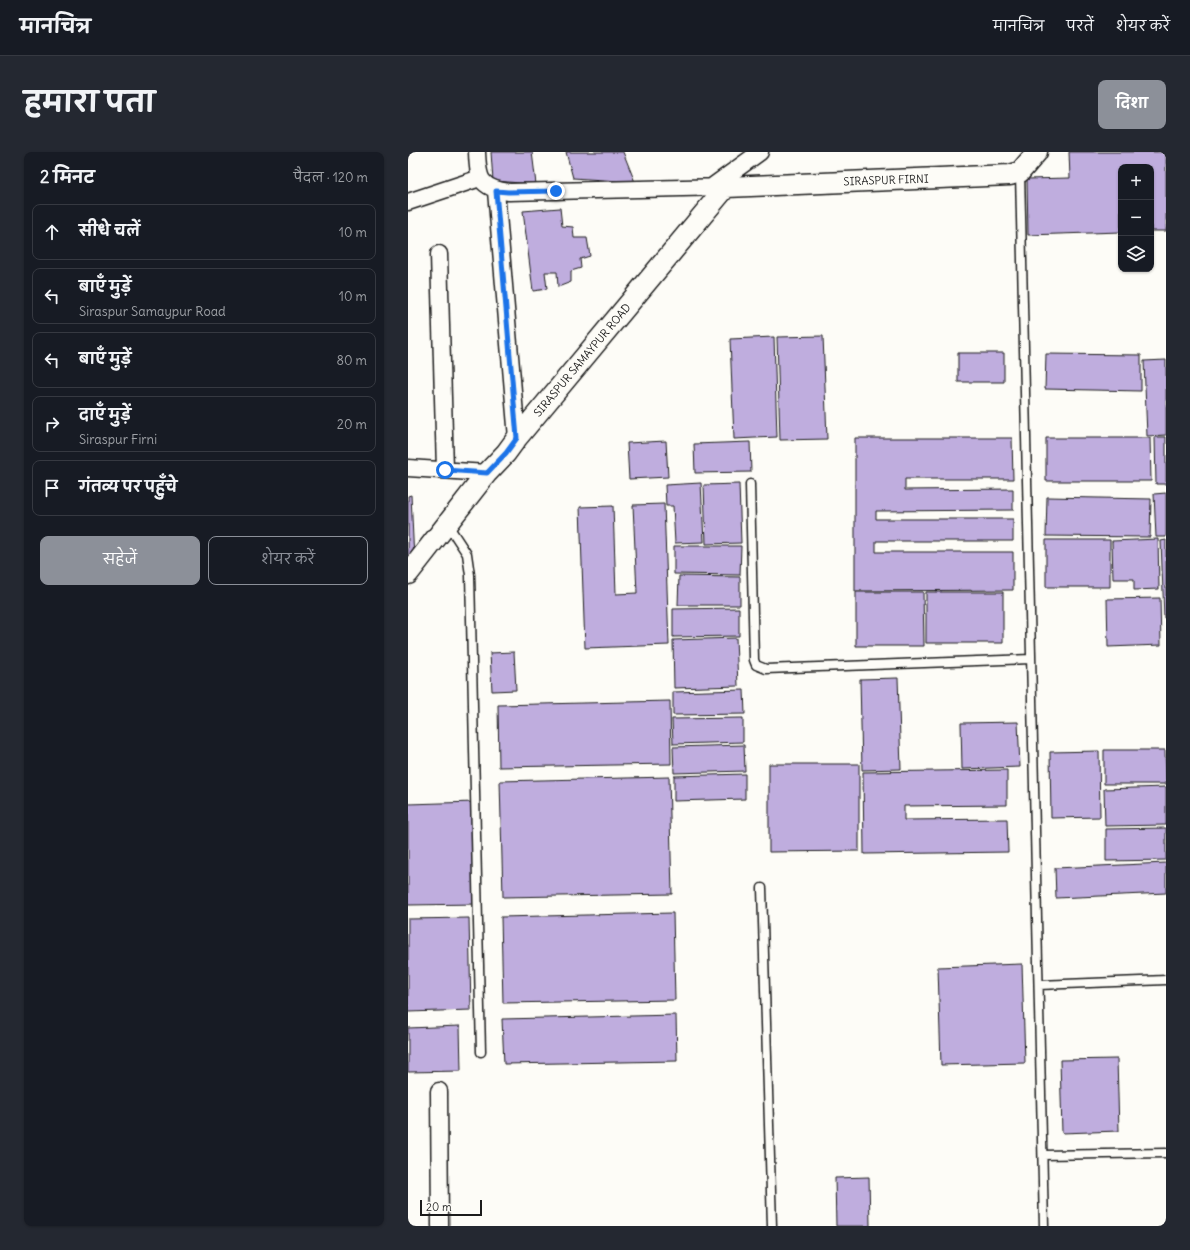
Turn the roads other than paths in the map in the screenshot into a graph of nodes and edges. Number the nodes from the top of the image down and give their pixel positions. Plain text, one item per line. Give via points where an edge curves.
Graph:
1 (476, 152) edge
2 (760, 152) edge
3 (1037, 152) edge
4 (1020, 172) junction
5 (480, 178) junction
6 (720, 186) junction
7 (496, 191) junction
8 (408, 202) edge
9 (439, 254) dead end
10 (517, 438) junction
11 (408, 468) edge
12 (445, 470) junction
13 (487, 473) junction
14 (750, 484) dead end
15 (447, 524) junction
16 (408, 574) edge
17 (1031, 659) junction
18 (762, 888) dead end
19 (1166, 980) edge
20 (1039, 985) junction
21 (481, 1052) dead end
22 (439, 1091) dead end
23 (1166, 1152) edge
24 (1043, 1155) junction
25 (440, 1226) edge
26 (772, 1226) edge
27 (1044, 1226) edge

1 - 5 street
2 - 6 street
3 - 4 street
4 - 6 street, SIRASPUR FIRNI via 1010,175
4 - 17 lane
5 - 7 street via 486,186
5 - 8 street
6 - 7 street, SIRASPUR FIRNI
6 - 10 street, SIRASPUR SAMAYPUR ROAD via 696,222
7 - 10 street
9 - 12 street
10 - 13 street, SIRASPUR SAMAYPUR ROAD
11 - 12 street
12 - 13 street
13 - 15 street, SIRASPUR SAMAYPUR ROAD
14 - 17 lane via 756,665 766,669
15 - 16 street, SIRASPUR SAMAYPUR ROAD
15 - 21 lane via 466,554 470,575
17 - 20 lane
18 - 26 lane
19 - 20 lane
20 - 24 lane
22 - 25 street
23 - 24 lane
24 - 27 lane

